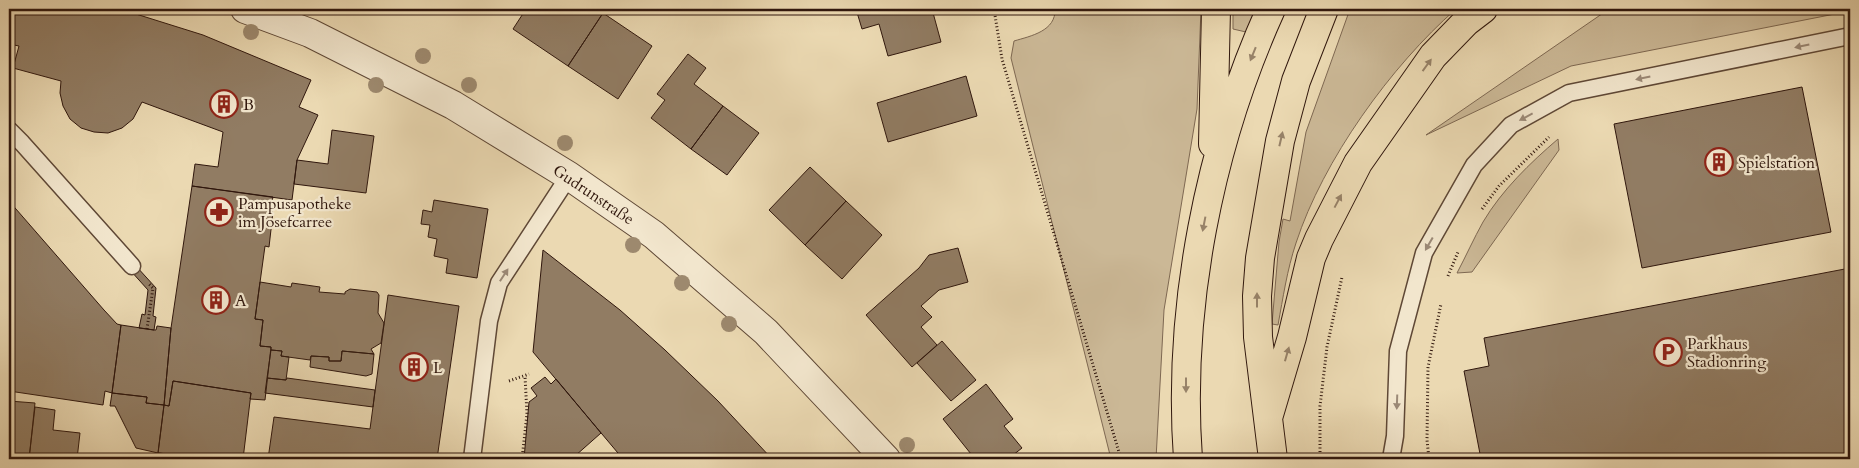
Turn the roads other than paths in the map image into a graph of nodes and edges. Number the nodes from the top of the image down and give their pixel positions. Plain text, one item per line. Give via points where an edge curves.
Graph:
1 (245, 9) edge
2 (1216, 9) edge
3 (1272, 9) edge
4 (1324, 9) edge
5 (1483, 9) edge
6 (1850, 36) edge
7 (9, 130) edge
8 (569, 176) junction
9 (1213, 176) junction
10 (132, 266) road end
11 (1268, 418) junction
12 (472, 459) edge
13 (886, 459) edge
14 (1188, 459) edge
15 (1273, 459) edge
16 (1391, 459) edge

1 - 8 street, Gudrunstraße via 310,34 453,105
2 - 9 highway
3 -> 9 highway via 1242,82
11 -> 4 highway via 1258,337 1260,258 1280,141 1296,80
11 -> 5 highway via 1311,258 1358,163 1433,56
6 -> 16 lane via 1569,93 1511,125 1474,165 1424,253 1398,351 1395,436
7 - 10 lane
12 -> 8 lane via 489,321 499,283
8 - 13 street, Gudrunstraße via 654,235 766,332
9 -> 14 highway via 1198,254 1189,336 1186,375
11 - 15 highway

